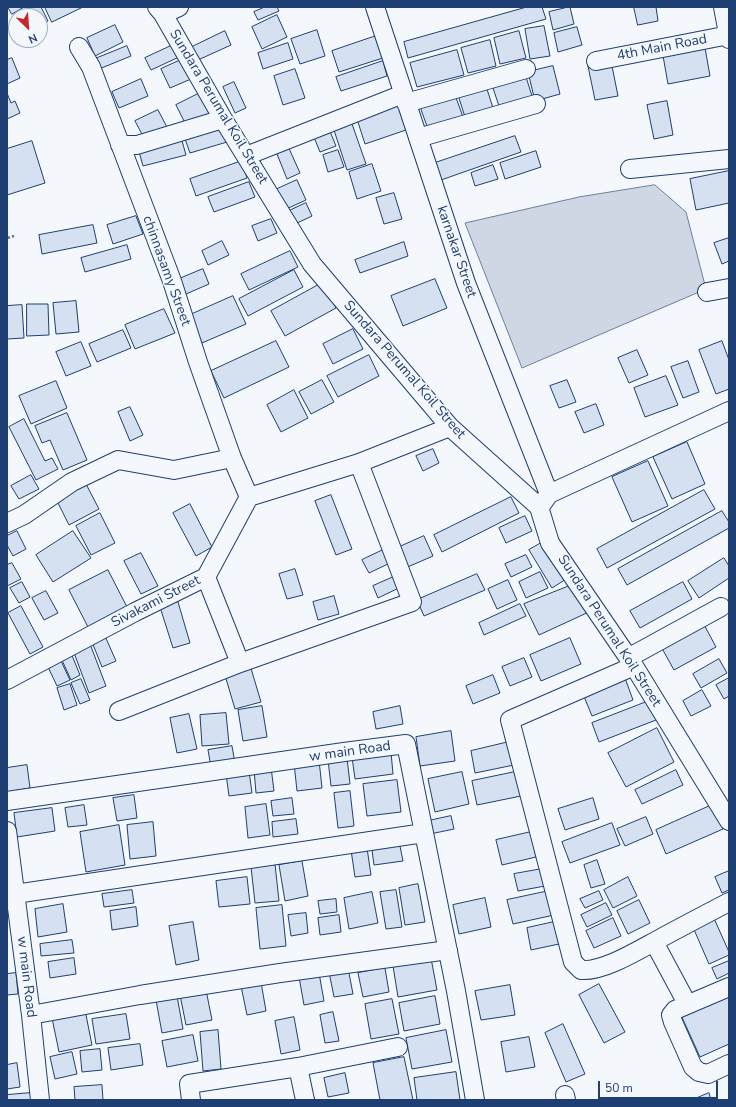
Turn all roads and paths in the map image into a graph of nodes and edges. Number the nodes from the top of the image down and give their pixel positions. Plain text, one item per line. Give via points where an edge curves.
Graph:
1 (375, 7) edge
2 (723, 7) edge
3 (166, 9) edge
4 (729, 36) edge
5 (79, 47) dead end
6 (596, 61) dead end
7 (526, 70) dead end
8 (405, 99) junction
9 (536, 104) dead end
10 (223, 119) junction
11 (418, 138) junction
12 (120, 145) junction
13 (246, 156) junction
14 (729, 159) edge
15 (630, 169) dead end
16 (14, 236) dead end
17 (7, 238) edge
18 (729, 288) edge
19 (707, 292) dead end
20 (729, 411) edge
21 (450, 427) junction
22 (232, 458) junction
23 (359, 464) junction
24 (249, 497) junction
25 (544, 501) junction
26 (7, 523) edge
27 (206, 577) junction
28 (721, 607) dead end
29 (631, 662) junction
30 (240, 663) junction
31 (7, 680) edge
32 (119, 711) dead end
33 (7, 801) edge
34 (729, 821) edge
35 (7, 831) edge
36 (424, 833) junction
37 (15, 894) junction
38 (729, 902) edge
39 (654, 942) junction
40 (448, 950) junction
41 (729, 987) edge
42 (683, 996) dead end
43 (31, 1015) junction
44 (398, 1046) dead end
45 (729, 1064) edge
46 (298, 1067) junction
47 (40, 1100) edge
48 (191, 1100) edge
49 (304, 1100) edge
50 (475, 1100) edge

1 - 8 street, karnakar Street
2 - 4 street
3 - 10 street, Sundara Perumal Koil Street
4 - 6 street, 4th Main Road
5 - 12 street, chinnasamy Street via 91,67
7 - 8 street
8 - 11 street, karnakar Street
8 - 13 street
9 - 11 street
10 - 12 street via 137,145
10 - 13 street, Sundara Perumal Koil Street
11 - 25 street, karnakar Street via 466,283
12 - 22 street, chinnasamy Street via 172,281
13 - 21 street, Sundara Perumal Koil Street via 312,264
14 - 15 street
16 - 17 path
18 - 19 street
20 - 25 street
21 - 23 street
21 - 25 street, Sundara Perumal Koil Street
22 - 24 street, chinnasamy Street
22 - 26 street via 174,470 118,460 72,482 24,515
23 - 24 street
23 - 30 street via 412,602
24 - 27 street, Sivakami Street
25 - 29 street, Sundara Perumal Koil Street via 550,543
27 - 30 street
27 - 31 street, Sivakami Street
28 - 29 street
29 - 34 street, Sundara Perumal Koil Street
29 - 39 street via 510,720 573,962 581,970 589,971
30 - 32 street
33 - 36 street, w main Road via 406,744
35 - 37 street, w main Road
36 - 37 street
36 - 40 street, w main Road
37 - 43 street, w main Road
38 - 39 street
39 - 42 street
40 - 43 street via 280,973
40 - 50 street, w main Road
41 - 45 street via 675,1010 671,1015 693,1067 708,1074
43 - 47 street, w main Road
44 - 46 street
46 - 48 street via 189,1084
46 - 49 street

